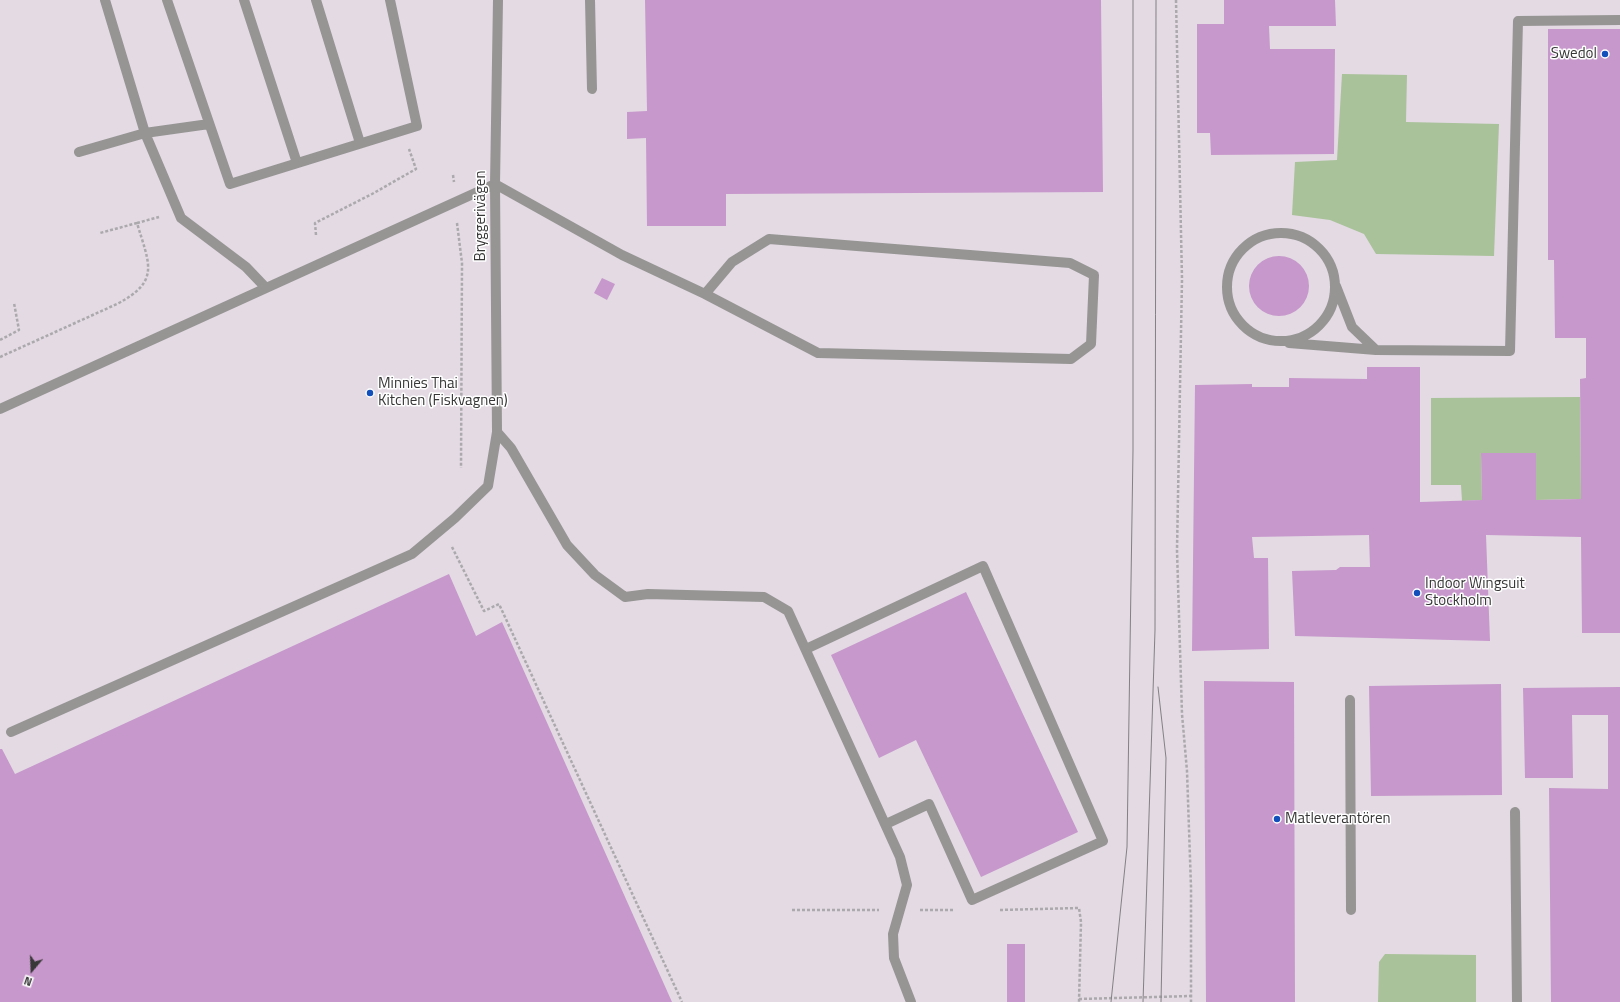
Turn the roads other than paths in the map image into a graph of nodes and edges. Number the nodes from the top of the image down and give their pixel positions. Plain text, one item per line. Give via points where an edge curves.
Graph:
1 (105, 0) edge
2 (166, 0) edge
3 (244, 0) edge
4 (316, 0) edge
5 (390, 0) edge
6 (498, 0) edge
7 (590, 0) edge
8 (1620, 20) edge
9 (592, 88) dead end
10 (209, 124) junction
11 (145, 133) junction
12 (360, 143) junction
13 (79, 152) dead end
14 (297, 163) junction
15 (495, 184) junction
16 (1336, 286) junction
17 (266, 288) junction
18 (705, 294) junction
19 (1284, 343) junction
20 (1376, 350) junction
21 (0, 409) edge
22 (497, 432) junction
23 (806, 649) junction
24 (1350, 700) dead end
25 (12, 732) dead end
26 (1515, 812) dead end
27 (886, 824) junction
28 (1351, 910) dead end
29 (911, 1002) edge
30 (1518, 1002) edge

1 - 11 street
2 - 10 street
3 - 14 street
4 - 12 street
5 - 12 street via 417,126
6 - 15 street, Bryggerivägen
7 - 9 street
8 - 20 street via 1518,21 1510,352
10 - 11 street
10 - 14 street via 230,184
11 - 13 street
11 - 17 street via 180,218 246,267
12 - 14 street
15 - 17 street
15 - 18 street via 622,255
15 - 22 street, Bryggerivägen
16 - 19 street via 1331,311 1312,334
16 - 19 street via 1330,261 1312,242 1283,232 1260,236 1242,248 1227,272 1227,300 1242,327 1260,339
16 - 20 street via 1352,327
17 - 21 street
18 - 18 street via 818,353 1071,359 1091,344 1094,275 1070,262 769,239 732,262
19 - 20 street
22 - 23 street via 511,448 567,545 595,575 625,597 648,594 764,597 788,611
22 - 25 street, Bryggerivägen via 488,486 412,554
23 - 27 street
23 - 27 street via 983,566 1103,841 972,900 929,804
24 - 28 street
26 - 30 street
27 - 29 street via 900,856 907,885 893,934 894,958

